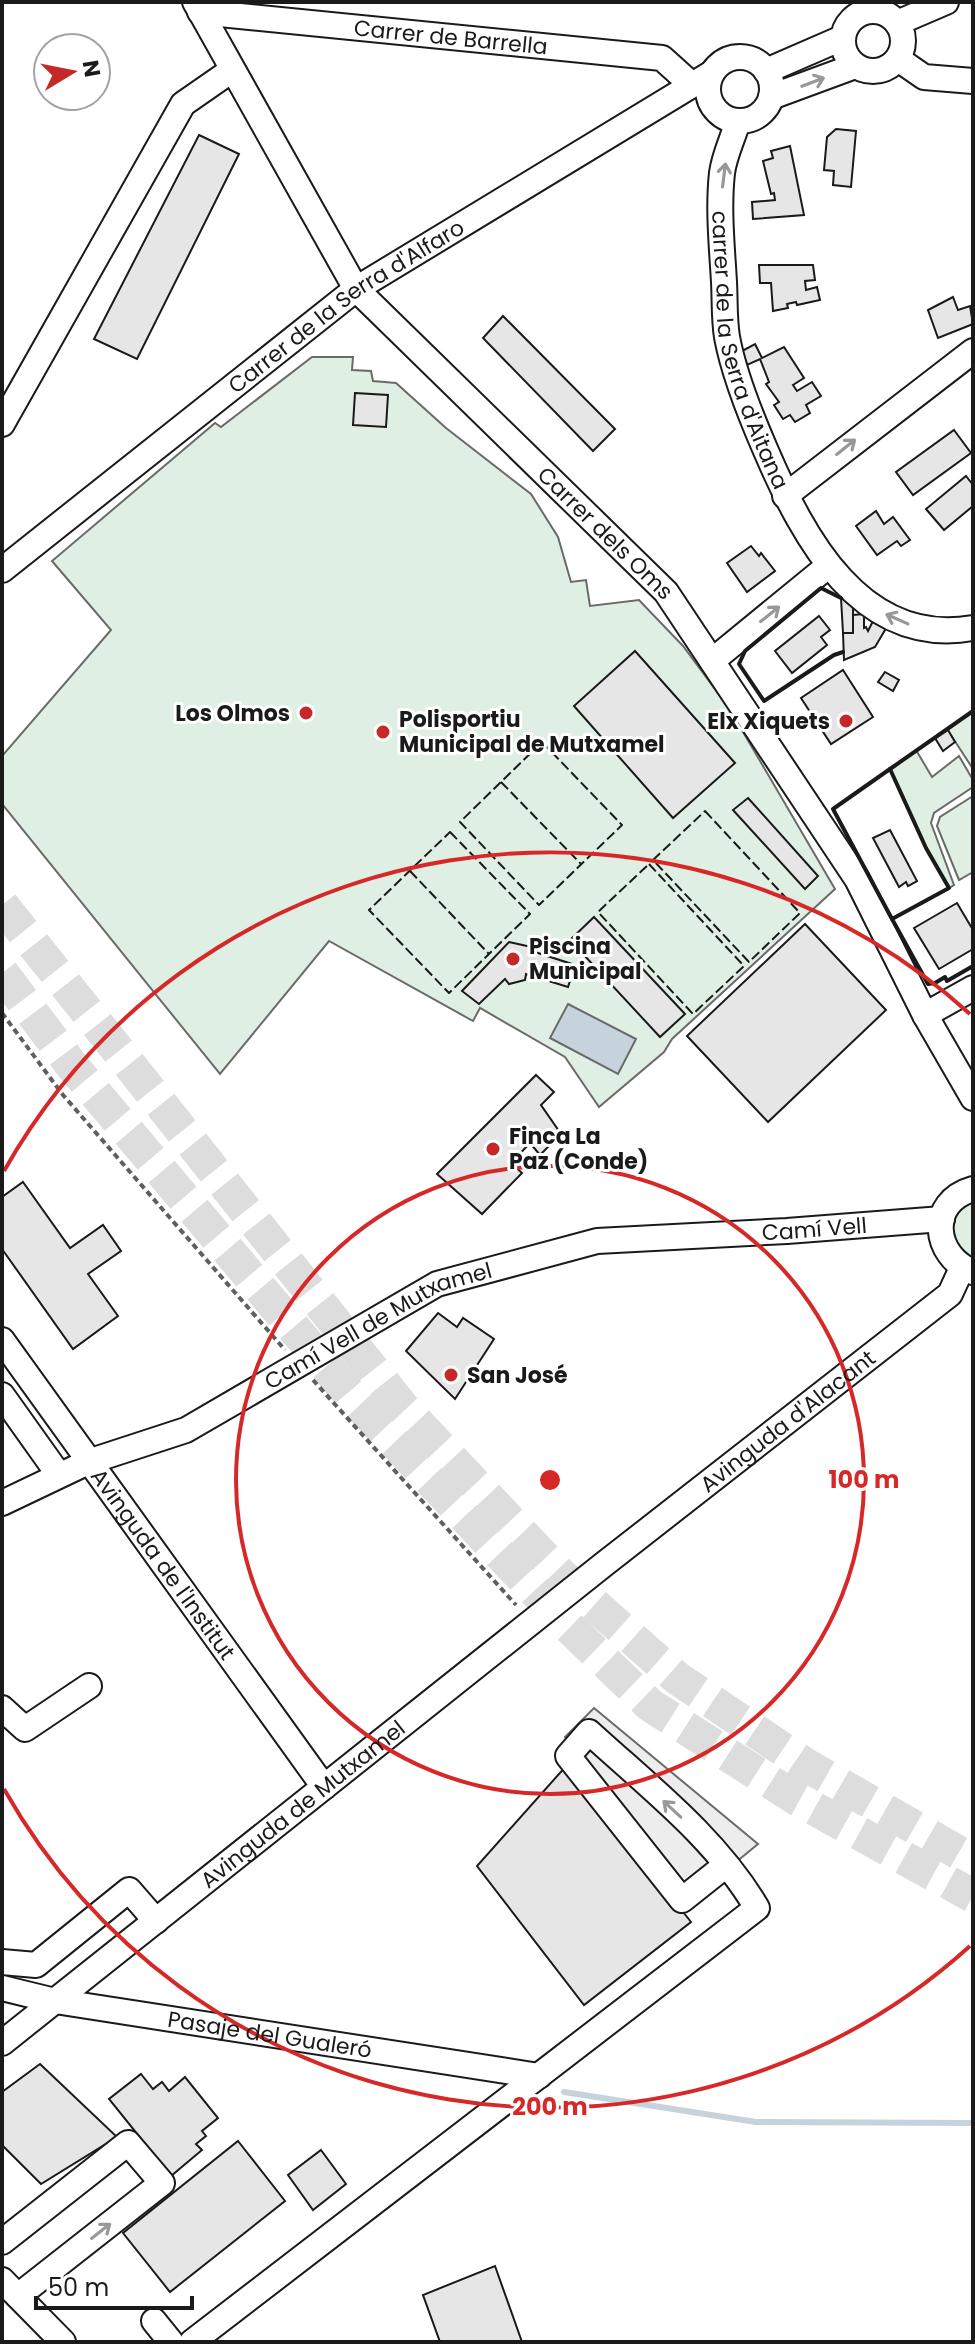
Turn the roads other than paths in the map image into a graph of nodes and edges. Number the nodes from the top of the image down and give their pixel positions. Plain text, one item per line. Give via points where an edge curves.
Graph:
1 (946, 2) edge
2 (869, 6) edge
3 (197, 7) edge
4 (897, 23) junction
5 (842, 38) junction
6 (898, 59) junction
7 (855, 66) junction
8 (232, 70) junction
9 (766, 71) junction
10 (702, 79) junction
11 (973, 81) edge
12 (771, 97) junction
13 (738, 121) junction
14 (356, 289) junction
15 (973, 351) edge
16 (2, 424) edge
17 (785, 496) junction
18 (828, 566) junction
19 (2, 570) edge
20 (973, 628) edge
21 (712, 661) junction
22 (973, 988) edge
23 (925, 1015) junction
24 (973, 1098) edge
25 (973, 1189) edge
26 (942, 1219) junction
27 (684, 1236) joint
28 (967, 1270) edge
29 (2, 1340) edge
30 (2, 1395) edge
31 (88, 1462) junction
32 (59, 1475) junction
33 (2, 1503) edge
34 (603, 1565) joint
35 (89, 1686) dead end
36 (2, 1708) edge
37 (324, 1787) junction
38 (726, 1865) junction
39 (156, 1921) junction
40 (2, 1962) edge
41 (2, 1988) edge
42 (55, 2001) junction
43 (2, 2043) edge
44 (539, 2076) junction
45 (2, 2242) edge
46 (10, 2288) edge
47 (154, 2321) dead end
48 (63, 2342) edge
49 (171, 2342) edge
50 (192, 2342) edge

1 - 4 street
2 - 4 street
2 - 5 street via 850,20
3 - 8 street, Carrer dels Oms
3 - 10 street, Carrer de Barrella via 662,58
4 - 6 street via 903,41
5 - 7 street
5 - 9 street
6 - 7 street via 873,72
6 - 11 street via 924,77
12 -> 7 street
8 - 14 street, Carrer dels Oms
8 - 16 street via 183,104
9 - 10 street via 739,57
9 - 12 street
10 - 13 street via 712,104 727,119
10 - 14 street, Carrer de la Serra d'Alfaro
12 - 13 street via 759,115
17 -> 13 street, carrer de la Serra d'Aitana via 727,337 722,172
14 - 19 street, Carrer de la Serra d'Alfaro
14 - 21 street, Carrer dels Oms via 666,592
17 -> 15 street
17 - 18 street, carrer de la Serra d'Aitana
20 -> 18 street, carrer de la Serra d'Aitana via 935,630 889,616
21 -> 18 street
21 - 23 street, Carrer dels Oms via 857,879
22 - 23 street
23 - 24 street, Carrer dels Oms
25 - 26 street via 956,1198
26 - 27 street, Camí Vell
26 - 28 street via 944,1247
27 - 31 street, Camí Vell de Mutxamel via 597,1241 437,1284 186,1430
28 - 34 street, Avinguda d'Alacant via 950,1294
29 - 31 street, Avinguda de l'Institut
30 - 32 street
31 - 32 street, Camí Vell de Mutxamel
31 - 37 street, Avinguda de l'Institut
32 - 33 street, Camí Vell de Mutxamel
34 - 37 street, Avinguda de Mutxamel
35 - 36 street via 25,1729
37 - 39 street, Avinguda de Mutxamel
38 -> 38 street via 589,1732 568,1756 682,1900
38 - 44 street via 757,1908
39 - 40 street via 129,1890 36,1965
39 - 42 street, Avinguda de Mutxamel
41 - 42 street, Pasaje del Gualeró
42 - 43 street, Avinguda de Mutxamel
42 - 44 street, Pasaje del Gualeró
44 - 50 street
46 -> 45 street via 162,2183 128,2143
46 - 48 street
47 - 49 street

